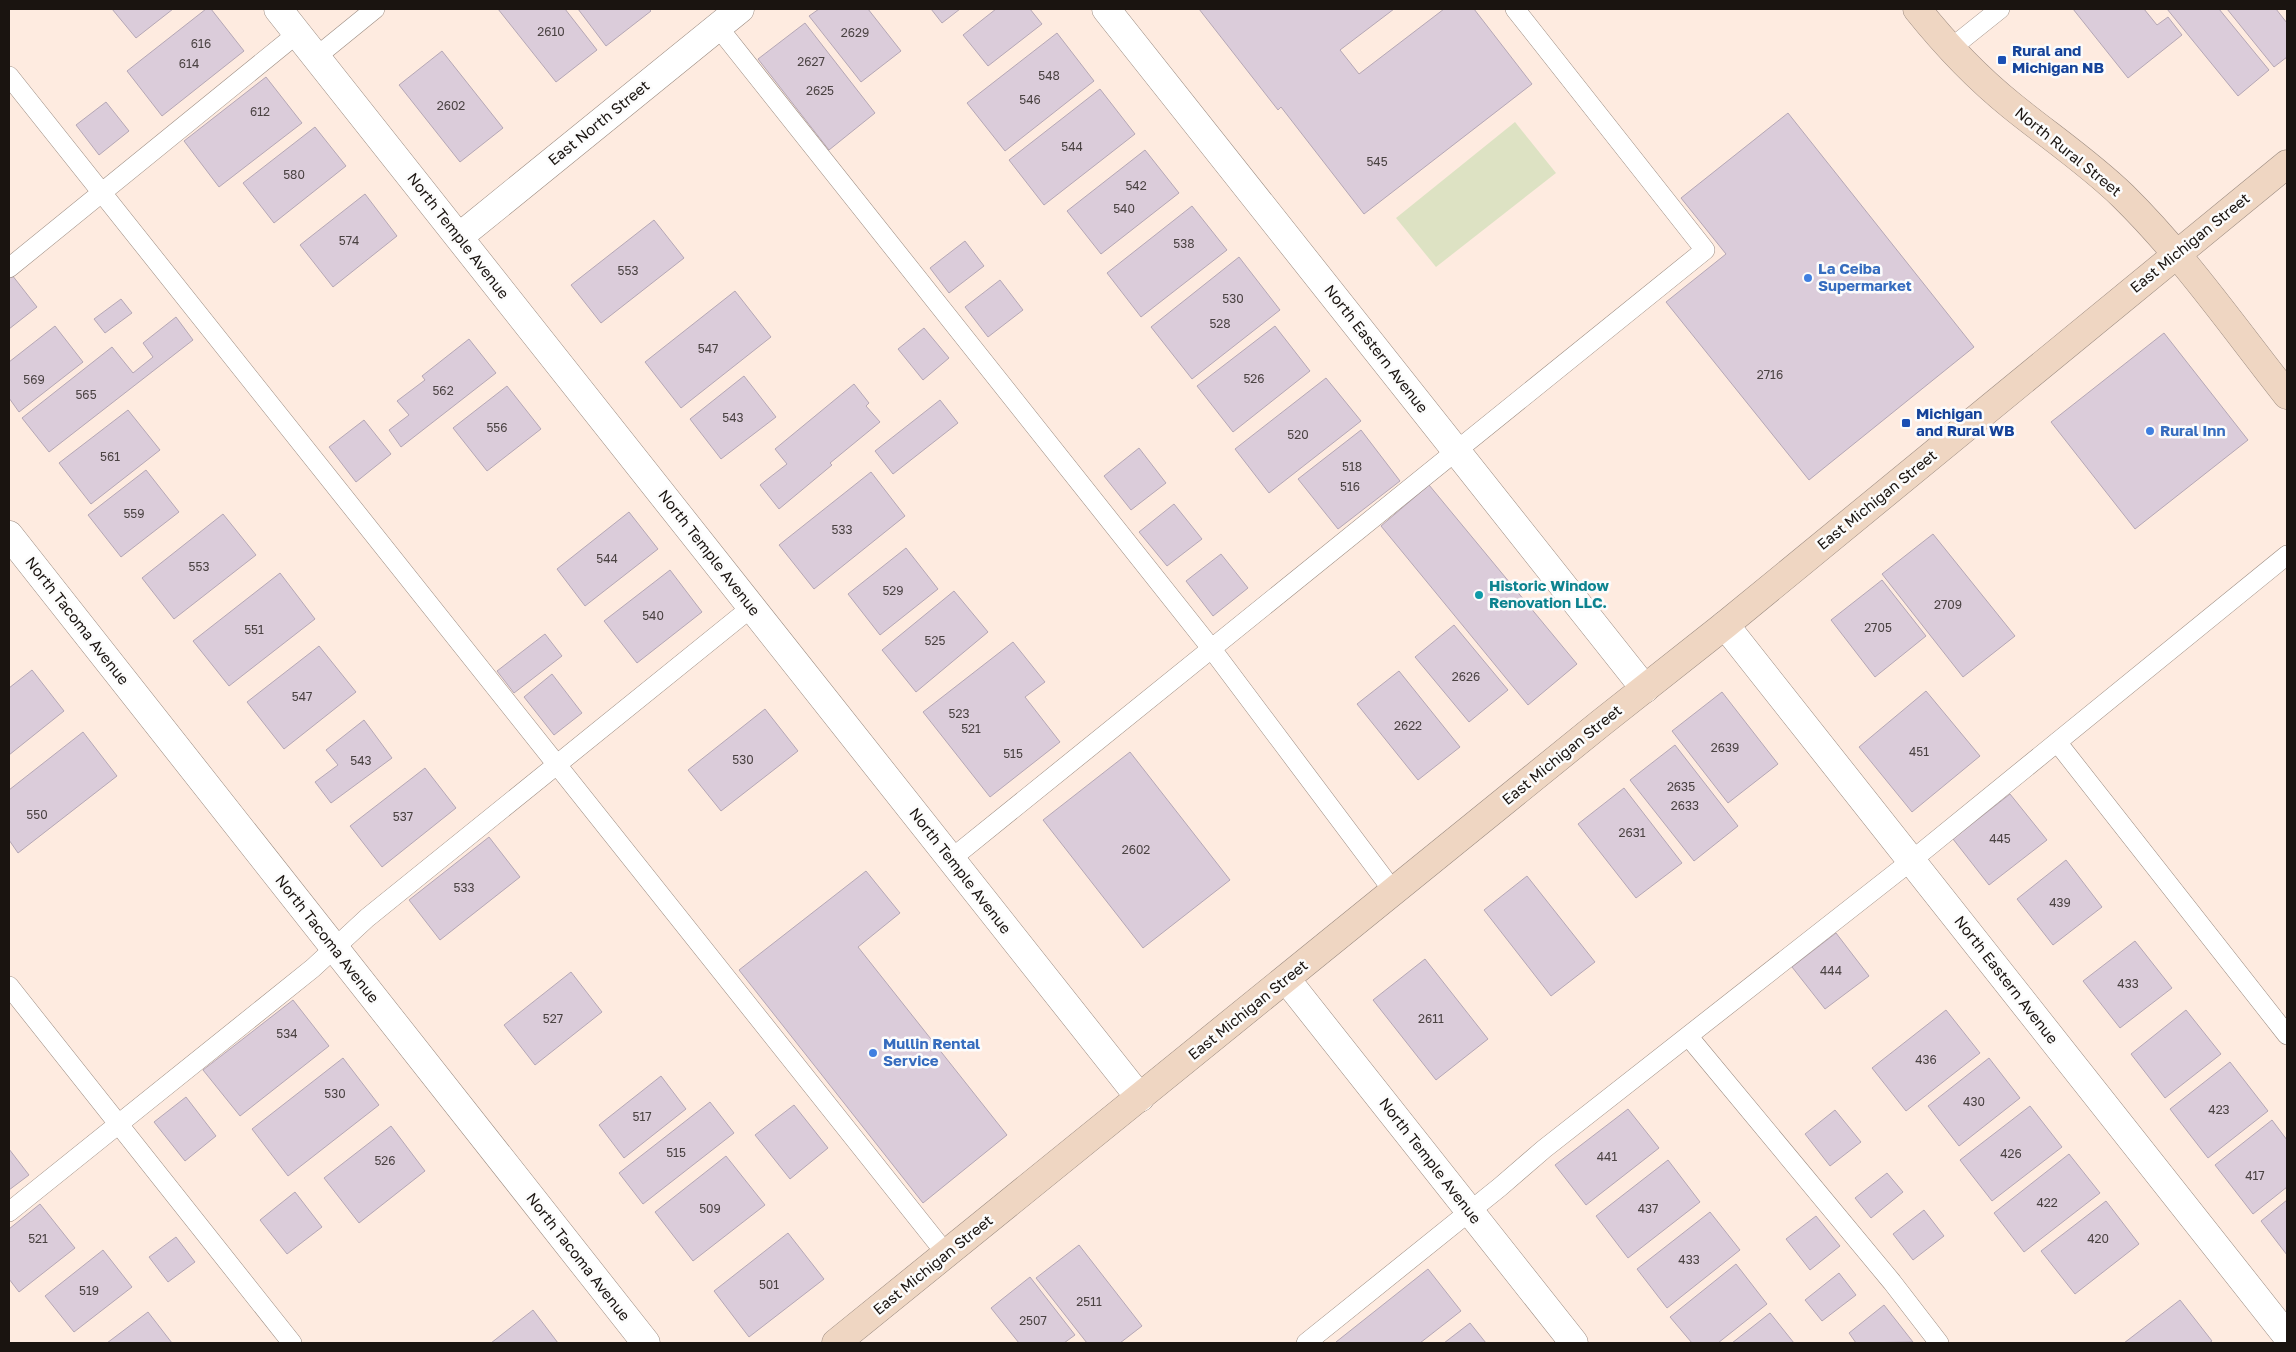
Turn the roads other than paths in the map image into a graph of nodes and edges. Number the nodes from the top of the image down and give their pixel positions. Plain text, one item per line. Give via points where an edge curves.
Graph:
1 (278, 9) edge
2 (375, 9) edge
3 (740, 9) edge
4 (1106, 9) edge
5 (1515, 9) edge
6 (1916, 9) edge
7 (2000, 9) edge
8 (718, 27) junction
9 (298, 33) junction
10 (1950, 49) junction
11 (316, 57) junction
12 (9, 76) edge
13 (2287, 164) edge
14 (102, 193) junction
15 (458, 237) junction
16 (2176, 255) junction
17 (9, 268) edge
18 (2287, 395) edge
19 (1456, 450) junction
20 (9, 535) edge
21 (2287, 555) edge
22 (752, 607) junction
23 (1725, 625) junction
24 (1211, 648) junction
25 (1645, 689) junction
26 (2057, 742) junction
27 (557, 764) junction
28 (951, 859) junction
29 (1912, 860) junction
30 (1394, 892) junction
31 (335, 948) junction
32 (1286, 979) junction
33 (9, 986) edge
34 (2287, 1034) edge
35 (1688, 1036) junction
36 (1140, 1098) junction
37 (118, 1124) junction
38 (9, 1212) edge
39 (1470, 1212) junction
40 (946, 1255) junction
41 (2287, 1336) edge
42 (847, 1340) edge
43 (292, 1343) edge
44 (646, 1343) edge
45 (1306, 1343) edge
46 (1574, 1343) edge
47 (1940, 1343) edge

1 - 9 street, North Temple Avenue
2 - 11 lane
3 - 8 street, East North Street
4 - 19 street, North Eastern Avenue
5 - 19 lane via 1705,250
6 - 10 main road, North Rural Street
7 - 10 lane
8 - 15 street, East North Street
8 - 24 lane
9 - 11 street, North Temple Avenue
9 - 14 lane
10 - 16 main road, North Rural Street via 2011,105 2088,164 2129,202
11 - 15 street, North Temple Avenue
12 - 14 lane
13 - 16 main road, East Michigan Street
14 - 17 lane
14 - 27 lane
15 - 22 street, North Temple Avenue
16 - 18 main road, North Rural Street
16 - 23 main road, East Michigan Street
19 - 24 lane
19 - 25 street, North Eastern Avenue
20 - 31 street, North Tacoma Avenue
21 - 26 lane
22 - 27 lane
22 - 28 street, North Temple Avenue
23 - 25 main road, East Michigan Street
23 - 29 street, North Eastern Avenue
24 - 28 lane
24 - 30 lane
25 - 30 main road, East Michigan Street
26 - 29 lane
26 - 34 lane
27 - 31 lane via 367,918
27 - 40 lane
28 - 36 street, North Temple Avenue
29 - 35 lane
29 - 41 street, North Eastern Avenue
30 - 32 main road, East Michigan Street
31 - 37 lane
31 - 44 street, North Tacoma Avenue
32 - 36 main road, East Michigan Street
32 - 39 street, North Temple Avenue
33 - 37 lane
35 - 39 lane via 1544,1149
35 - 47 lane
36 - 40 main road, East Michigan Street
37 - 38 lane
37 - 43 lane
39 - 45 lane
39 - 46 street, North Temple Avenue
40 - 42 main road, East Michigan Street

